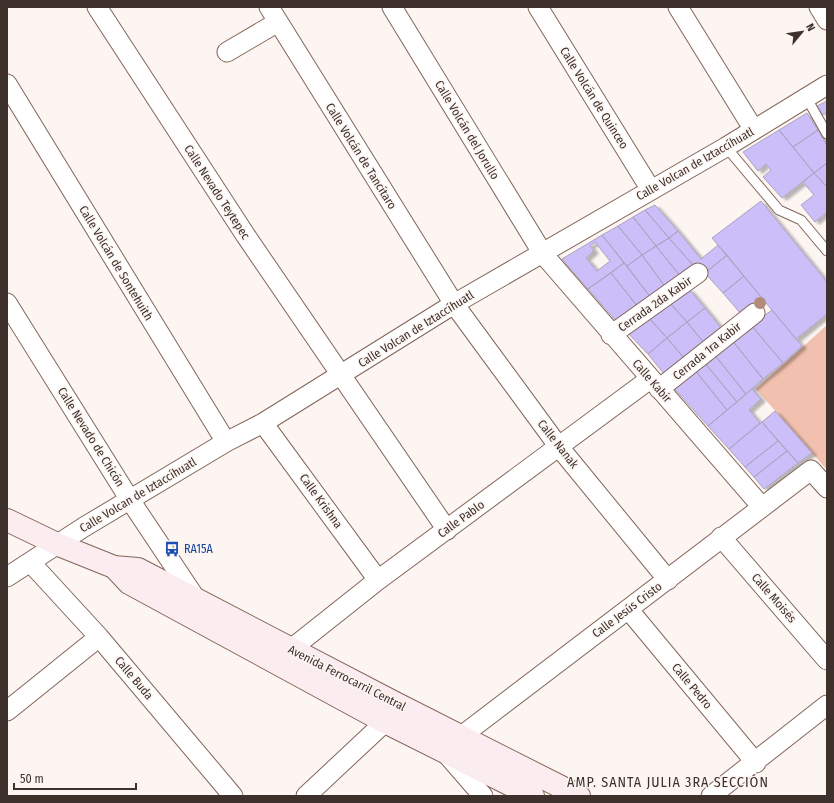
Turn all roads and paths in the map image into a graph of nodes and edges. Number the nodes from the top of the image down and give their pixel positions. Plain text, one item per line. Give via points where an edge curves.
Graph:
1 (97, 7) edge
2 (392, 7) edge
3 (538, 7) edge
4 (678, 7) edge
5 (819, 7) edge
6 (274, 14) edge
7 (827, 20) edge
8 (227, 52) dead end
9 (7, 84) edge
10 (827, 85) edge
11 (806, 97) junction
12 (754, 130) junction
13 (827, 134) edge
14 (726, 147) junction
15 (651, 190) junction
16 (827, 252) edge
17 (543, 254) junction
18 (698, 273) dead end
19 (7, 303) edge
20 (454, 304) junction
21 (755, 313) dead end
22 (611, 335) junction
23 (340, 376) junction
24 (655, 384) junction
25 (263, 422) junction
26 (226, 442) junction
27 (559, 447) junction
28 (827, 488) edge
29 (130, 500) junction
30 (762, 507) junction
31 (7, 520) edge
32 (447, 530) junction
33 (721, 537) junction
34 (59, 544) junction
35 (31, 563) junction
36 (114, 567) junction
37 (7, 577) edge
38 (378, 580) junction
39 (668, 580) junction
40 (196, 599) junction
41 (628, 609) junction
42 (217, 630) junction
43 (99, 637) junction
44 (292, 649) junction
45 (827, 660) edge
46 (274, 661) junction
47 (397, 704) junction
48 (827, 704) edge
49 (7, 711) edge
50 (385, 722) junction
51 (462, 736) junction
52 (443, 750) junction
53 (756, 763) junction
54 (234, 796) edge
55 (306, 796) edge
56 (483, 796) edge
57 (533, 796) edge
58 (579, 796) edge
59 (712, 796) edge

1 - 23 street, Calle Nevado Teytepec
2 - 17 street, Calle Volcán del Jorullo
3 - 15 street, Calle Volcán de Quinceo
4 - 12 street
5 - 7 street
6 - 8 street
6 - 20 street, Calle Volcán de Tancítaro
9 - 26 street, Calle Volcán de Sontehuith
10 - 11 street, Calle Volcan de Iztaccíhuatl
11 - 12 street, Calle Volcan de Iztaccíhuatl
11 - 13 lane
12 - 14 street, Calle Volcan de Iztaccíhuatl
14 - 15 street, Calle Volcan de Iztaccíhuatl
14 - 16 lane via 779,210 800,220
15 - 17 street, Calle Volcan de Iztaccíhuatl
17 - 20 street, Calle Volcan de Iztaccíhuatl
17 - 22 street, Calle Kabir
18 - 22 street, Cerrada 2da Kabir
19 - 29 street, Calle Nevado de Chicón
20 - 23 street, Calle Volcan de Iztaccíhuatl
20 - 27 street, Calle Nanak
21 - 24 street, Cerrada 1ra Kabir
22 - 24 street, Calle Kabir
23 - 25 street, Calle Volcan de Iztaccíhuatl
23 - 32 street
24 - 27 street, Calle Pablo
24 - 30 street, Calle Kabir
25 - 26 street, Calle Volcan de Iztaccíhuatl
25 - 38 street, Calle Krishna
26 - 29 street, Calle Volcan de Iztaccíhuatl
27 - 32 street, Calle Pablo
27 - 39 street, Calle Nanak
28 - 30 street, Calle Jesús Cristo via 811,470
29 - 34 street, Calle Volcan de Iztaccíhuatl
29 - 40 street, Calle Nevado de Chicón
30 - 33 street, Calle Jesús Cristo
31 - 34 street, Avenida Ferrocarril Central
32 - 38 street, Calle Pablo
33 - 39 street, Calle Jesús Cristo
33 - 45 street, Calle Moisés
34 - 35 street, Calle Volcan de Iztaccíhuatl
34 - 36 street, Avenida Ferrocarril Central
35 - 37 street, Calle Volcan de Iztaccíhuatl
35 - 43 street, Calle Buda
36 - 40 street, Avenida Ferrocarril Central via 138,569
36 - 42 street, Avenida Ferrocarril Central via 129,583
38 - 44 street, Calle Pablo
39 - 41 street, Calle Jesús Cristo
40 - 42 street, Calle Nevado de Chicón
40 - 44 street, Avenida Ferrocarril Central
41 - 51 street, Calle Jesús Cristo
41 - 53 street, Calle Pedro
42 - 46 street, Avenida Ferrocarril Central
43 - 49 street
43 - 54 street, Calle Buda
44 - 46 street, Calle Pablo
44 - 47 street, Avenida Ferrocarril Central
46 - 50 street, Avenida Ferrocarril Central
47 - 50 street
47 - 51 street, Avenida Ferrocarril Central
48 - 53 street
50 - 52 street, Avenida Ferrocarril Central
50 - 55 street
51 - 52 street, Calle Jesús Cristo
51 - 58 street, Avenida Ferrocarril Central
52 - 56 street
52 - 57 street, Avenida Ferrocarril Central
53 - 59 street

